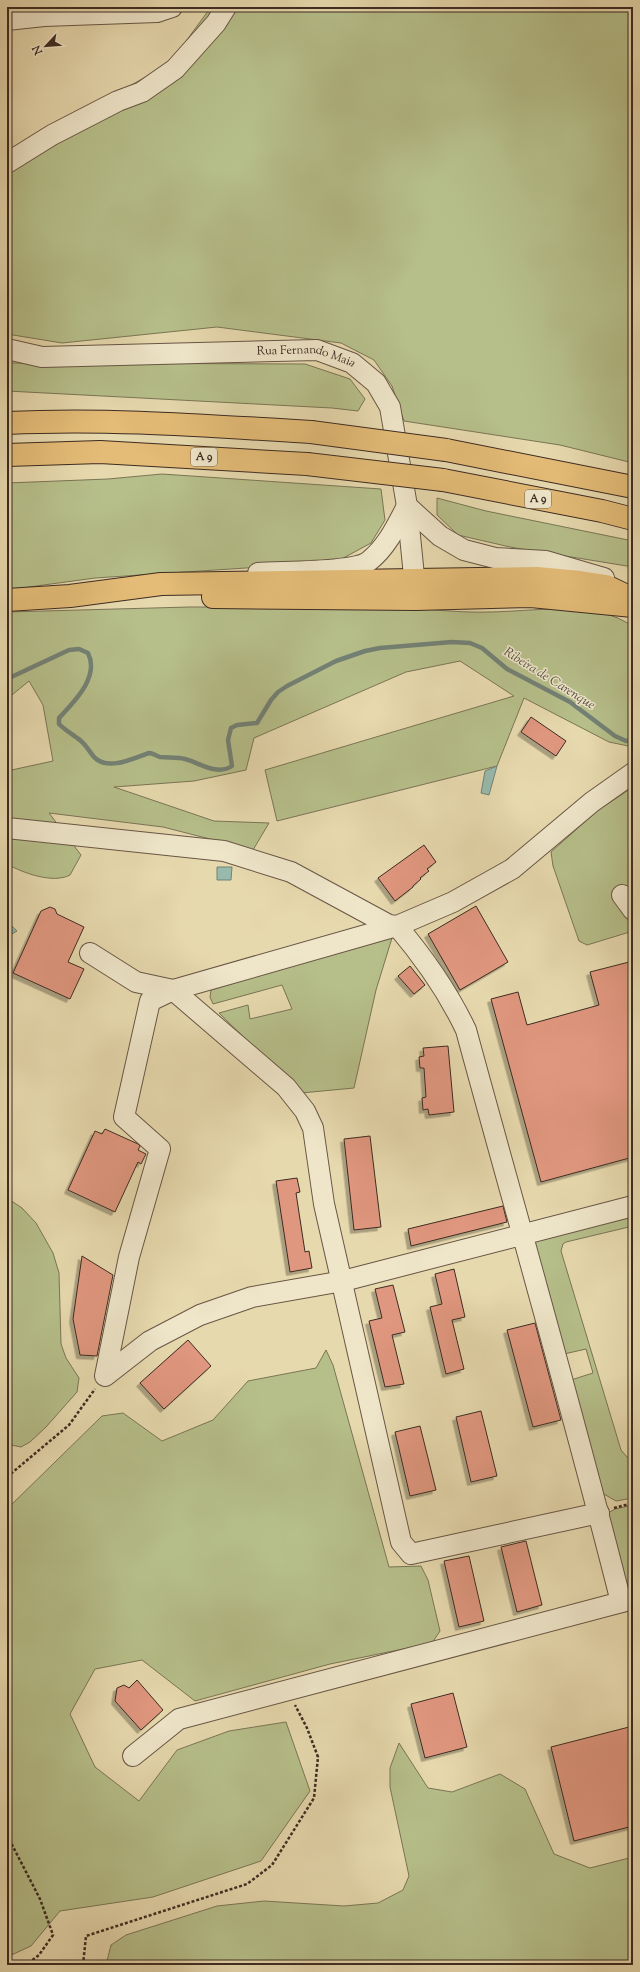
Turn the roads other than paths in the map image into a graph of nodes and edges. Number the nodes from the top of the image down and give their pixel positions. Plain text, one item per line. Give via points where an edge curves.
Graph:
1 (172, 7) edge
2 (226, 7) edge
3 (7, 20) edge
4 (7, 163) edge
5 (7, 349) edge
6 (7, 408) edge
7 (51, 421) junction
8 (7, 423) edge
9 (7, 455) edge
10 (633, 487) edge
11 (407, 506) junction
12 (633, 519) edge
13 (160, 584) junction
14 (415, 589) junction
15 (633, 594) edge
16 (70, 596) junction
17 (633, 599) edge
18 (7, 600) edge
19 (633, 606) edge
20 (633, 773) edge
21 (7, 828) edge
22 (397, 926) junction
23 (90, 953) dead end
24 (173, 990) junction
25 (633, 1206) edge
26 (522, 1235) junction
27 (343, 1280) junction
28 (599, 1513) junction
29 (627, 1601) edge
30 (132, 1756) dead end

1 - 3 street via 157,12 44,16
2 - 4 street via 216,23 175,69 142,92 118,101 52,135
5 - 11 street, Rua Fernando Maia via 42,357 317,350 352,363 376,383 390,408
6 - 7 main road
7 - 8 main road
7 - 10 main road, bridge via 181,424 311,432 446,450
9 - 12 main road, A 9, bridge via 100,452 307,464 443,480
11 - 13 street via 390,538 368,561 345,569 245,573
11 - 14 street, Rua Fernando Maia
11 - 15 street via 440,536 464,550 494,558 546,561 619,583
13 - 14 main road
13 - 16 main road
14 - 16 main road
14 - 17 main road via 537,578 606,586
14 - 19 main road via 531,596
16 - 18 main road
20 - 22 street via 592,802 512,868 454,902
21 - 22 street via 224,851 291,872 389,925
22 - 24 street
22 - 26 street via 435,973 466,1030
23 - 24 street via 136,982
24 - 27 street via 286,1087 305,1112 313,1128 324,1204
24 - 27 street via 150,1001 124,1117 160,1150 129,1257 105,1376 150,1341 200,1316 252,1297
25 - 26 street
26 - 27 street
26 - 28 street
27 - 28 street via 401,1542 411,1554
28 - 29 street
29 - 30 street via 179,1719

